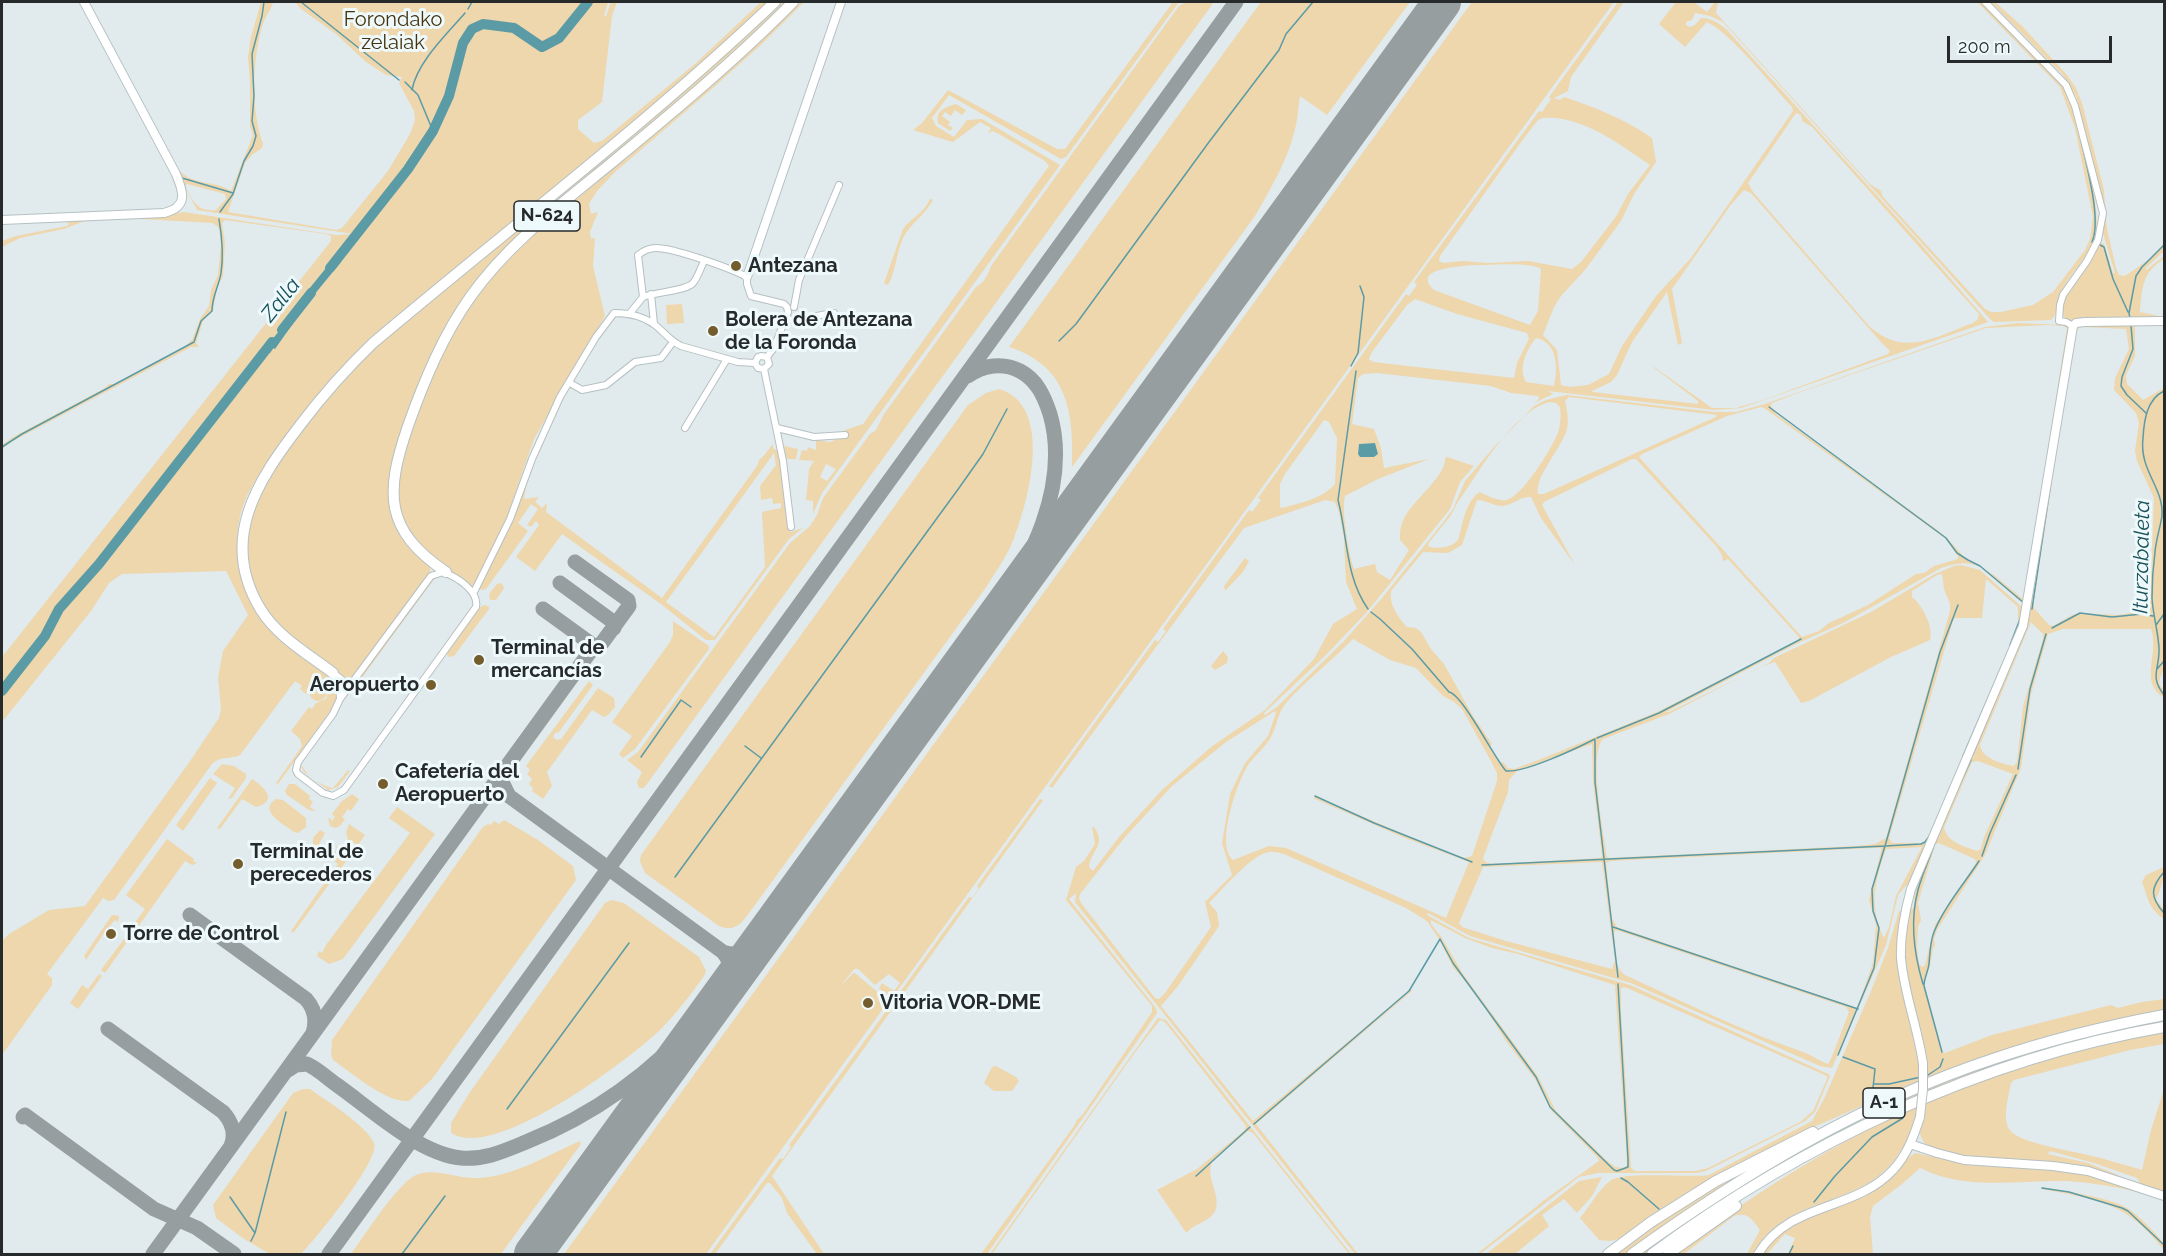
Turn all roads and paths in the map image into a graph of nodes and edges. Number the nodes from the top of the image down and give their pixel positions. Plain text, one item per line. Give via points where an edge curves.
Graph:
1 (84, 2) edge
2 (775, 2) edge
3 (793, 2) edge
4 (840, 2) edge
5 (1985, 2) edge
6 (840, 185) dead end
7 (2, 220) edge
8 (704, 261) junction
9 (747, 277) junction
10 (651, 294) junction
11 (643, 297) junction
12 (791, 307) junction
13 (834, 313) dead end
14 (630, 314) junction
15 (811, 316) junction
16 (785, 319) junction
17 (2164, 321) edge
18 (654, 324) junction
19 (2073, 326) junction
20 (673, 342) junction
21 (767, 357) junction
22 (727, 359) junction
23 (755, 363) junction
24 (764, 369) junction
25 (570, 383) junction
26 (685, 428) dead end
27 (777, 428) junction
28 (845, 435) dead end
29 (791, 527) dead end
30 (446, 572) junction
31 (474, 592) junction
32 (333, 673) junction
33 (348, 690) junction
34 (340, 699) junction
35 (2164, 1015) edge
36 (2164, 1027) edge
37 (1871, 1108) junction
38 (1911, 1144) junction
39 (1799, 1160) junction
40 (2164, 1196) edge
41 (1608, 1254) edge
42 (1632, 1254) edge
43 (1652, 1254) edge
44 (1668, 1254) edge
45 (1758, 1254) edge

1 - 7 street via 176,174 183,189 180,203 164,213
2 - 32 highway, N-624 via 660,106 374,343 339,377 267,471 251,499 244,522 248,584 272,624
3 - 30 highway, N-624 via 723,69 525,235 485,278 458,317 409,423 393,487 395,512 407,538
4 - 9 street
5 - 19 street via 2066,85 2075,106 2103,213 2098,240 2060,305 2059,321
6 - 12 street
8 - 9 street
8 - 10 street via 694,282 685,288
8 - 11 street via 670,250 644,250 638,255
9 - 12 street via 751,296
10 - 11 street
10 - 18 street
11 - 14 street
12 - 15 street
12 - 16 street
13 - 15 street
14 - 18 street
14 - 25 street via 614,313
15 - 16 street
16 - 21 street
17 - 19 street via 2080,322
18 - 20 street
19 - 38 street, bridge via 2023,626 1906,906 1901,958 1923,1064 1920,1117
20 - 22 street
20 - 25 street via 661,358 635,362 606,385 582,390
21 - 23 street via 758,357
21 - 24 street via 769,364
22 - 23 street
22 - 26 street
23 - 24 street
24 - 27 street
25 - 31 street via 560,397 510,519
27 - 28 street via 814,437
27 - 29 street
30 - 31 street
30 - 33 street via 431,576
31 - 34 street via 477,604 470,616 344,790 333,796 323,793 296,770
32 - 33 street via 345,682
32 - 34 street
33 - 34 street
35 - 37 highway, A-1 via 1992,1059
36 - 39 highway, A-1 via 1998,1069 1876,1120
37 - 41 highway via 1806,1134 1716,1181
37 - 42 highway, A-1 via 1760,1169
38 - 40 street via 1964,1160 2088,1171
38 - 45 street via 1882,1181 1855,1196 1797,1217 1771,1237
39 - 43 highway, A-1
39 - 44 highway

